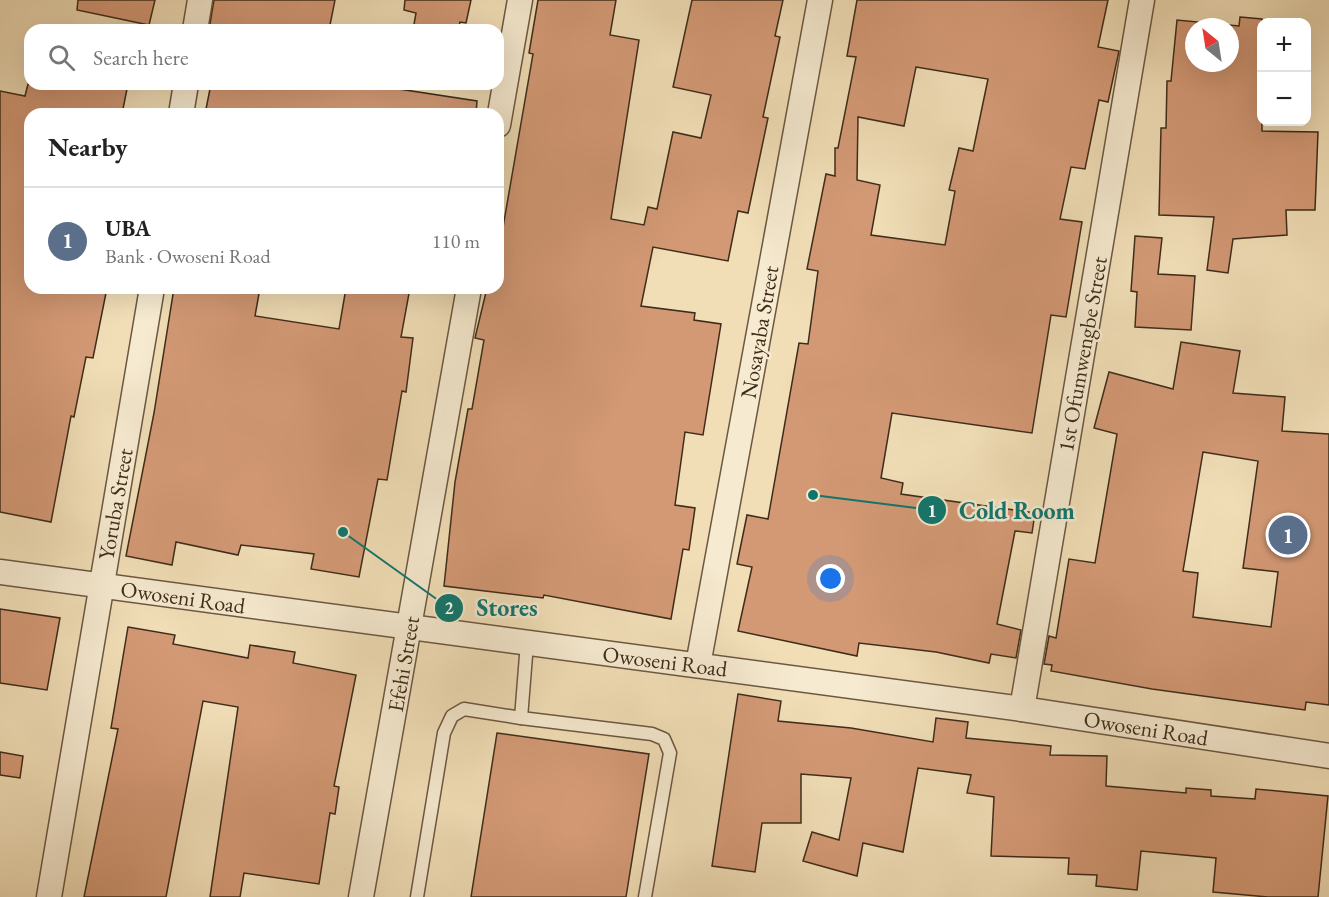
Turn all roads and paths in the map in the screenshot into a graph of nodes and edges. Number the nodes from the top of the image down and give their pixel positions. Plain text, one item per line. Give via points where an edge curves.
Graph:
1 (200, 0) edge
2 (520, 0) edge
3 (820, 0) edge
4 (1142, 0) edge
5 (196, 24) edge
6 (185, 90) edge
7 (182, 108) edge
8 (501, 108) edge
9 (151, 294) edge
10 (469, 294) edge
11 (0, 572) edge
12 (102, 585) junction
13 (410, 628) junction
14 (526, 643) junction
15 (698, 665) junction
16 (1022, 709) junction
17 (521, 718) junction
18 (1329, 756) edge
19 (50, 897) edge
20 (361, 897) edge
21 (417, 897) edge
22 (645, 897) edge

1 - 5 street
2 - 8 street
3 - 15 street, Nosayaba Street
4 - 16 street, 1st Ofumwengbe Street
6 - 7 street
9 - 12 street, Yoruba Street
10 - 13 street, Efehi Street
11 - 12 street, Owoseni Road
12 - 13 street, Owoseni Road
12 - 19 street, Yoruba Street
13 - 14 street, Owoseni Road
13 - 20 street, Efehi Street
14 - 15 street, Owoseni Road
14 - 17 lane
15 - 16 street, Owoseni Road
16 - 18 street, Owoseni Road
17 - 21 lane via 464,709 452,717 444,733
17 - 22 lane via 664,738 670,753

